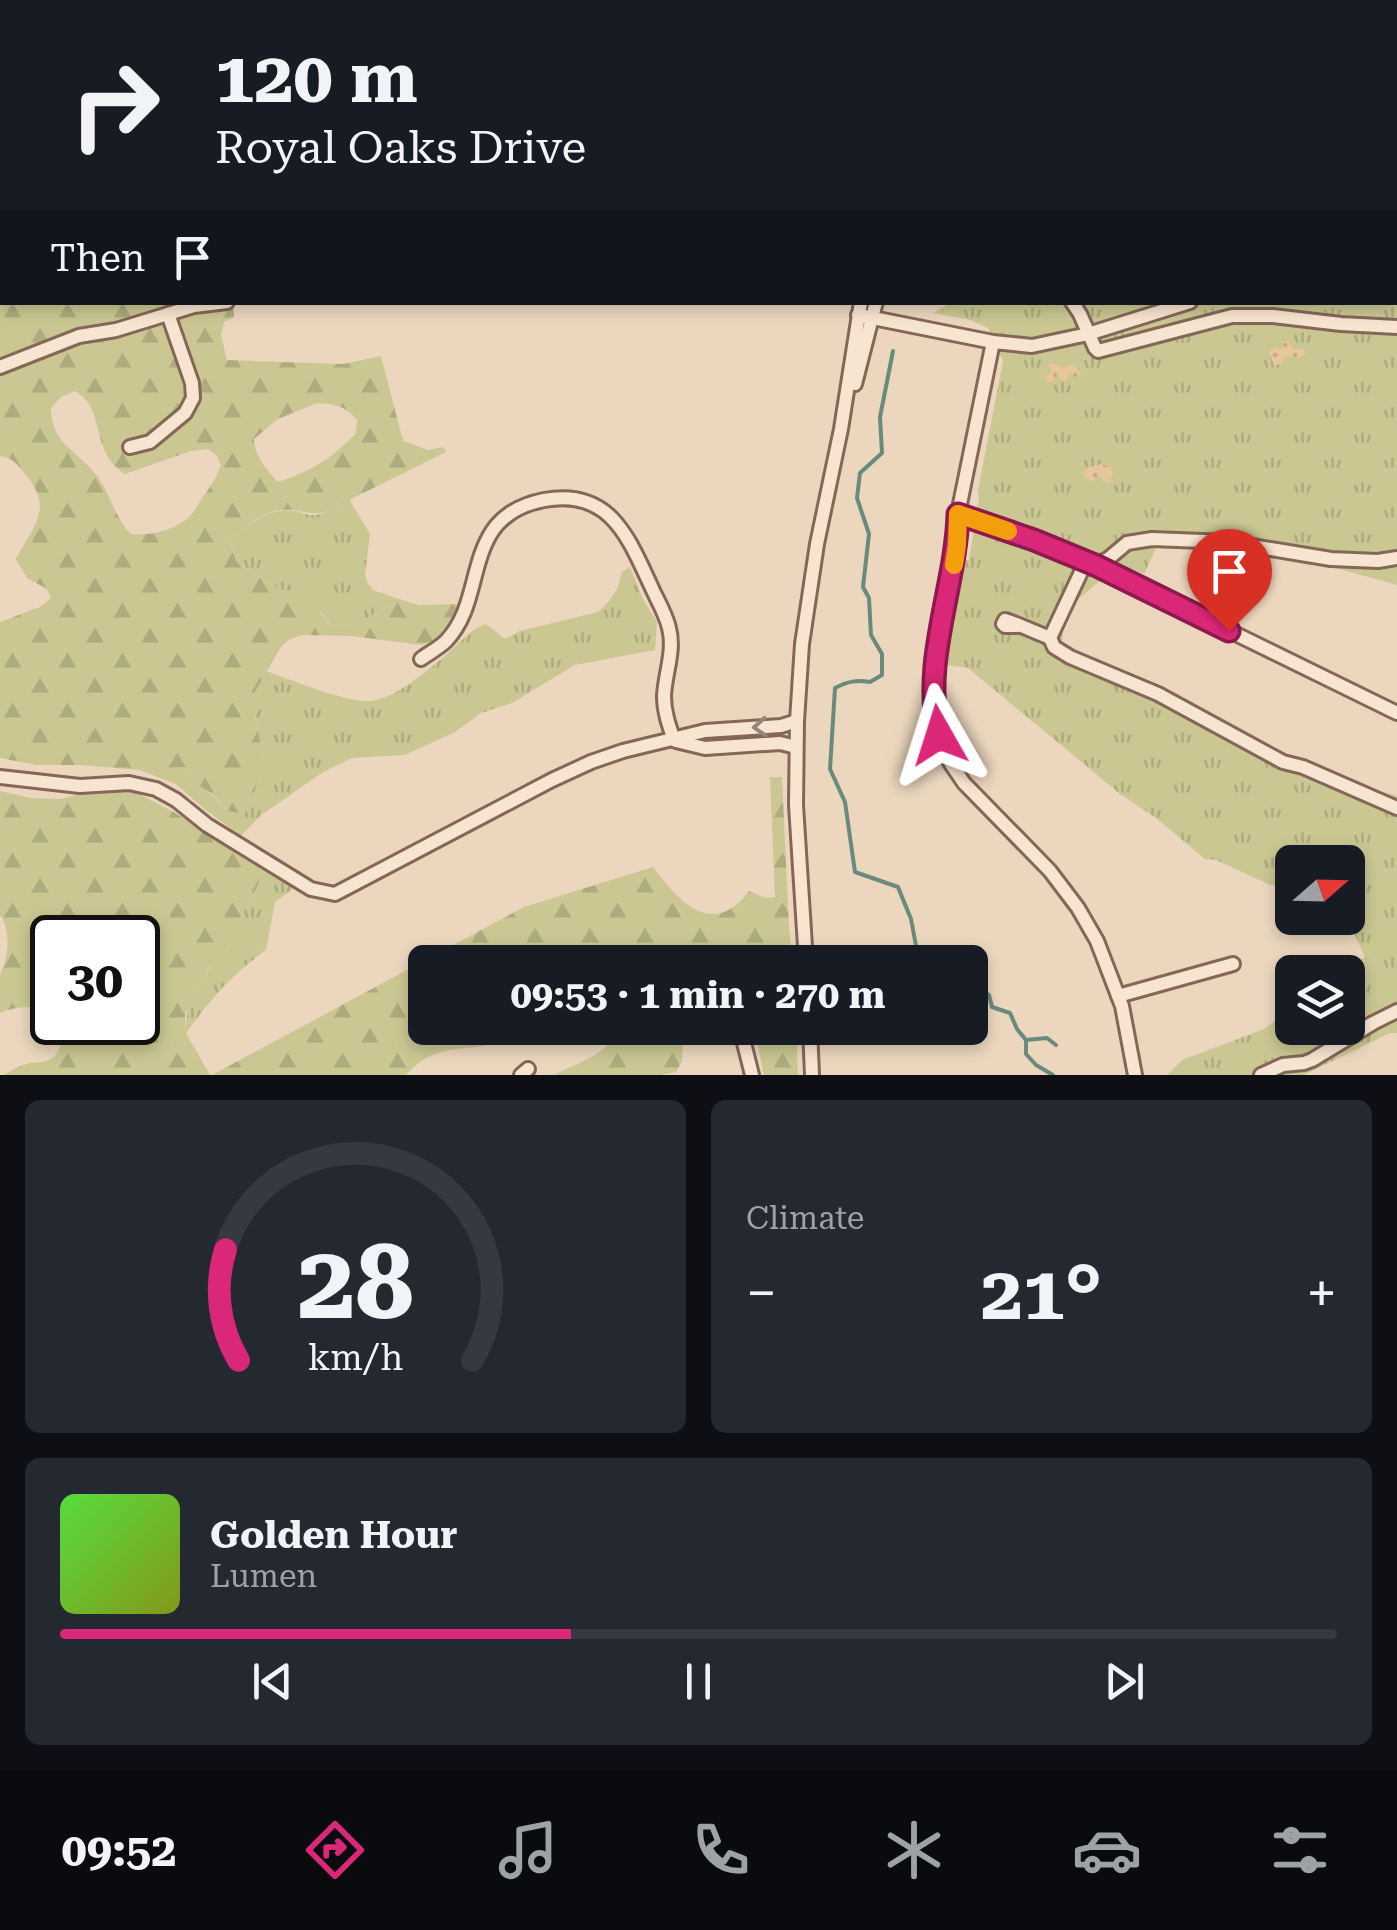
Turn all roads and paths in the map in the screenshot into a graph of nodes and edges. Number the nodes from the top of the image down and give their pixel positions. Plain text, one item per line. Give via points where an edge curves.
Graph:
1 (202, 305) edge
2 (876, 305) edge
3 (1074, 305) edge
4 (1180, 305) edge
5 (860, 309) edge
6 (168, 314) junction
7 (874, 318) junction
8 (1397, 327) edge
9 (1088, 334) junction
10 (993, 342) junction
11 (0, 367) edge
12 (841, 429) junction
13 (130, 447) dead end
14 (958, 514) junction
15 (1397, 558) edge
16 (1095, 565) junction
17 (1017, 626) dead end
18 (1050, 638) junction
19 (421, 658) dead end
20 (1397, 713) edge
21 (797, 721) junction
22 (674, 740) junction
23 (796, 747) junction
24 (0, 777) edge
25 (1397, 808) edge
26 (805, 945) edge
27 (1233, 964) dead end
28 (1118, 996) junction
29 (1397, 1012) edge
30 (744, 1045) edge
31 (811, 1045) edge
32 (752, 1075) edge
33 (812, 1075) edge
34 (1134, 1075) edge
35 (1261, 1075) edge

1 - 6 street
2 - 7 street
3 - 9 street
4 - 9 street
5 - 7 street
5 - 12 street
6 - 11 street via 80,336
6 - 13 street via 193,398 150,442
7 - 10 street
7 - 12 street
8 - 9 street via 1232,316 1104,351 1094,348
9 - 10 street via 1032,346
10 - 14 street
12 - 21 street via 817,544
14 - 16 street
14 - 28 street via 933,689 939,735 964,783 1078,908
15 - 16 street via 1331,558 1162,538 1128,542
16 - 18 street via 1082,570
16 - 20 street
17 - 18 street
18 - 25 street via 1070,657 1158,694 1284,762
19 - 22 street via 458,626 496,525 530,503 576,499 614,518 668,623 672,642 664,697
21 -> 22 street
21 - 23 street
22 - 23 street via 705,748
22 - 24 street via 624,750 552,780 335,894 311,889 156,789
23 - 26 street
27 - 28 street
28 - 34 street
29 - 35 street via 1312,1060
30 - 32 street
31 - 33 street

